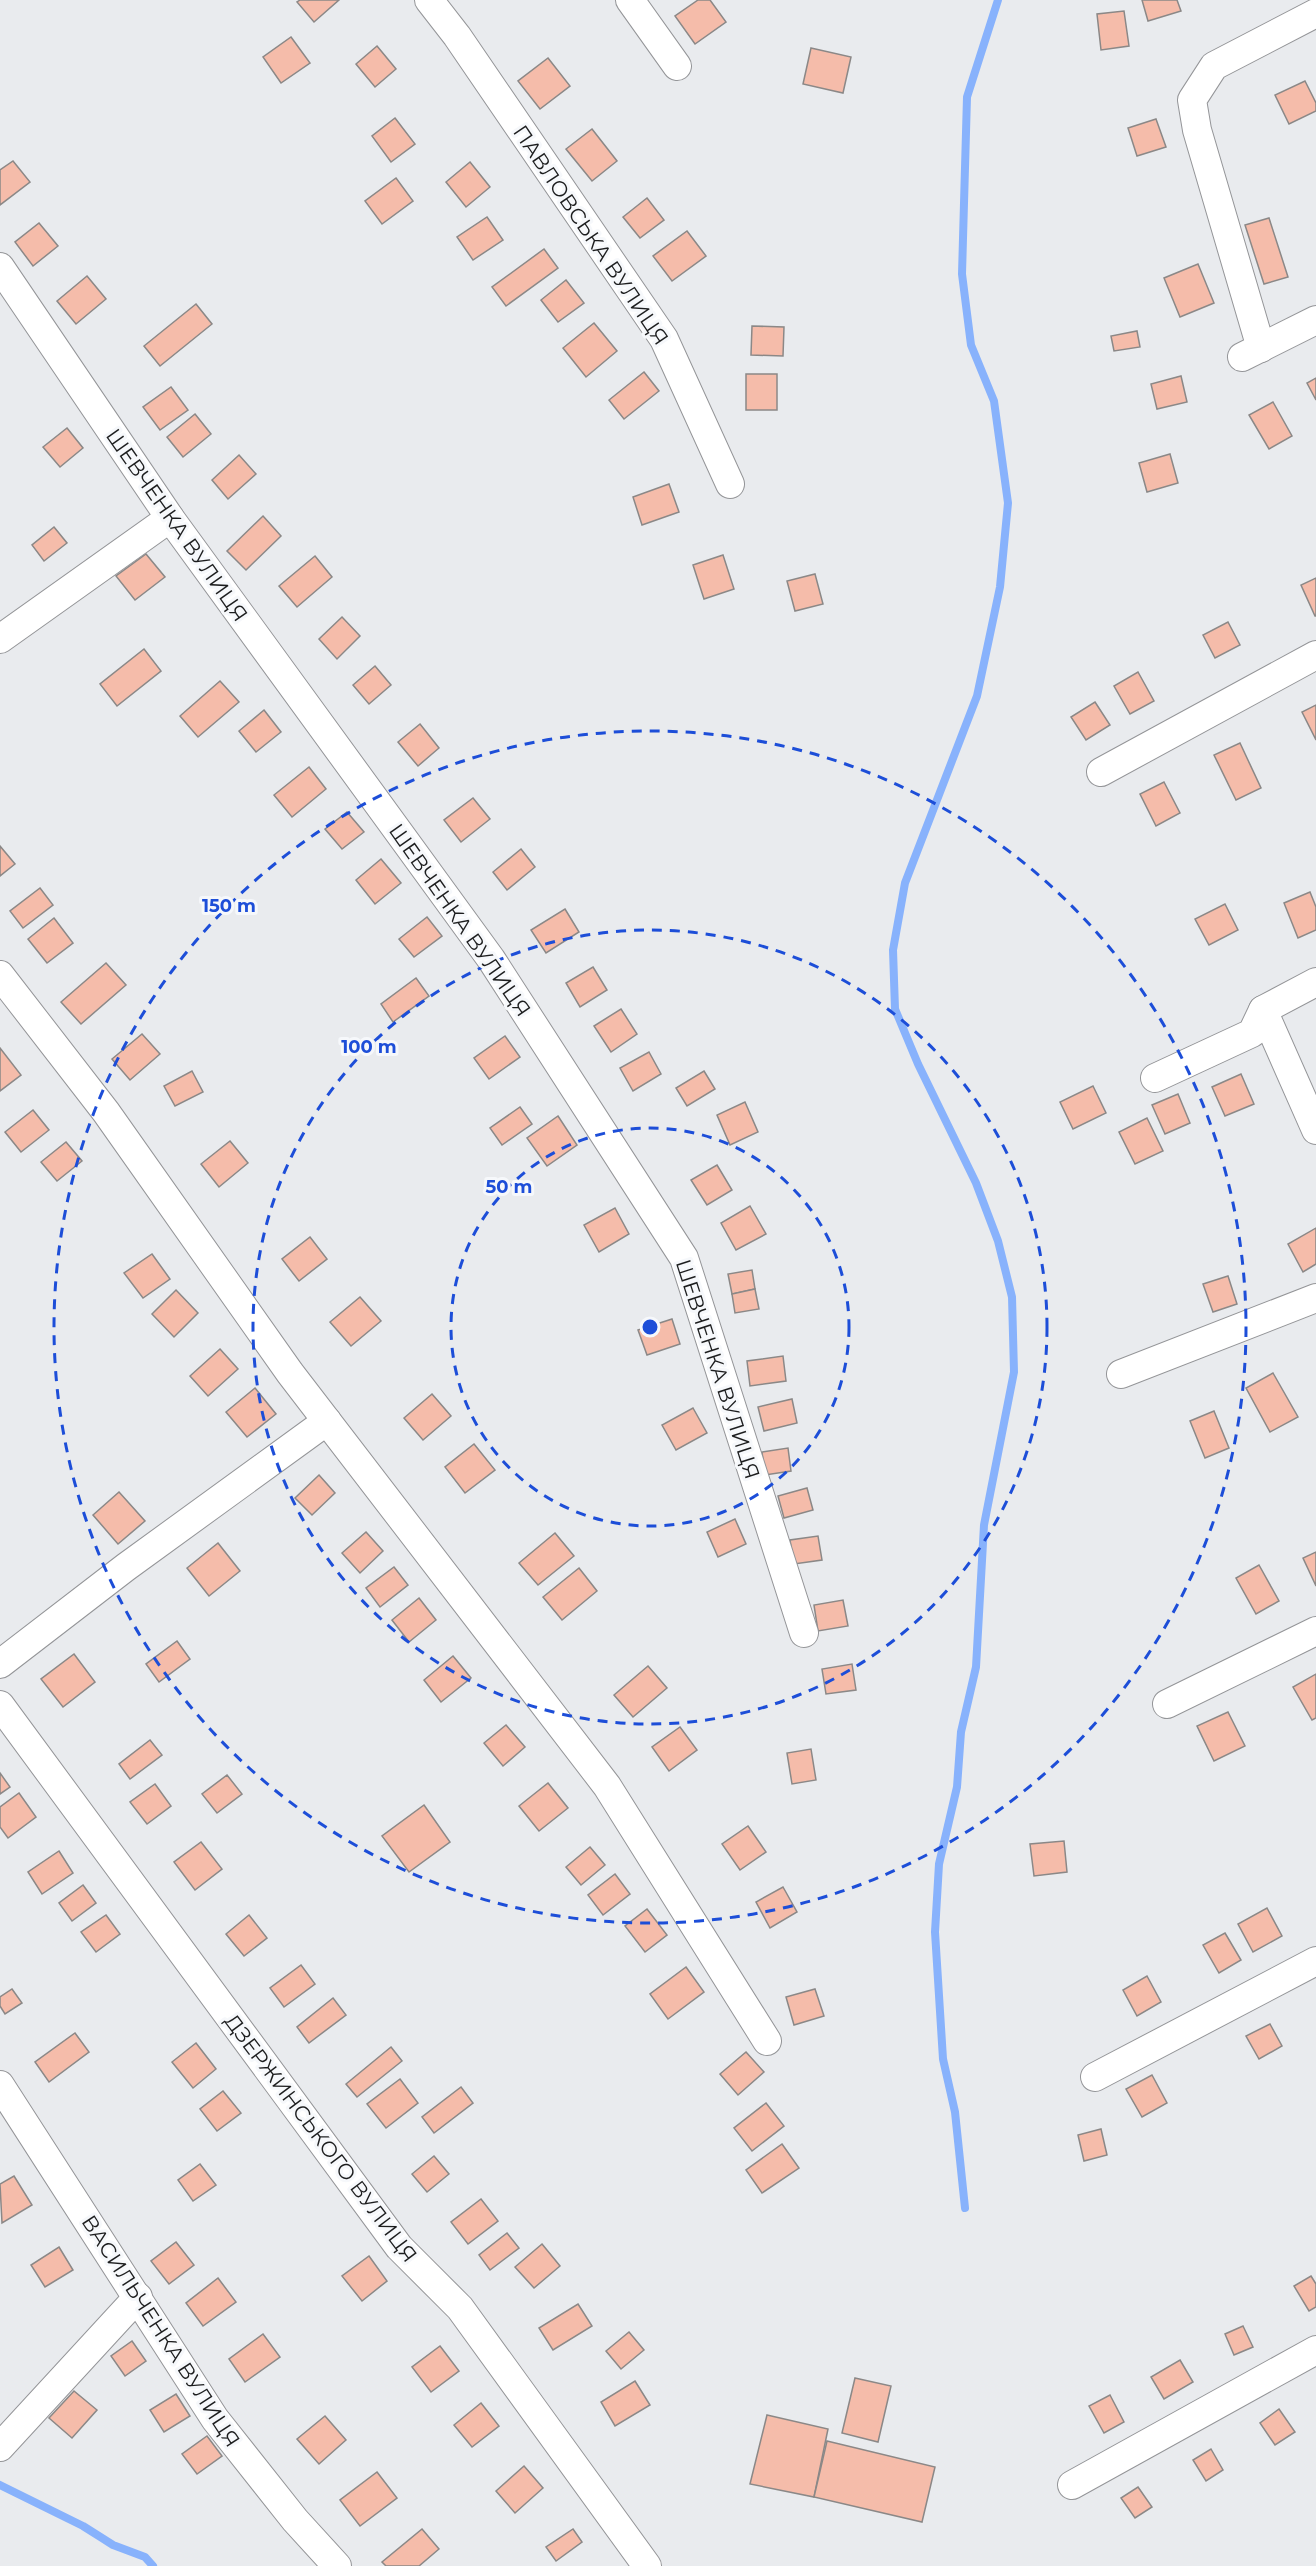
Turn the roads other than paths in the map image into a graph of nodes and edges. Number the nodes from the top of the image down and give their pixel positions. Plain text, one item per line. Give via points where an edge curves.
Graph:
1 (429, 0) edge
2 (630, 0) edge
3 (1316, 13) edge
4 (677, 66) dead end
5 (0, 267) edge
6 (1316, 320) edge
7 (730, 484) dead end
8 (170, 518) junction
9 (0, 639) edge
10 (1316, 656) edge
11 (1101, 771) dead end
12 (0, 975) edge
13 (1316, 982) edge
14 (1263, 1010) junction
15 (1155, 1078) dead end
16 (1316, 1130) edge
17 (1316, 1298) edge
18 (1121, 1374) dead end
19 (327, 1421) junction
20 (1316, 1631) edge
21 (804, 1633) dead end
22 (0, 1665) edge
23 (1167, 1704) dead end
24 (0, 1705) edge
25 (1316, 1961) edge
26 (767, 2041) dead end
27 (1095, 2077) dead end
28 (0, 2085) edge
29 (138, 2297) junction
30 (1316, 2350) edge
31 (0, 2447) edge
32 (1071, 2485) dead end
33 (336, 2566) edge
34 (646, 2566) edge

1 - 7 street, ПАВЛОВСЬКА ВУЛИЦЯ via 664,339
2 - 4 street
3 - 6 street via 1214,66 1192,99 1251,353
5 - 8 street, ШЕВЧЕНКА ВУЛИЦЯ
8 - 9 street
8 - 21 street, ШЕВЧЕНКА ВУЛИЦЯ via 491,959 684,1258
10 - 11 street
12 - 19 street via 106,1112
13 - 14 street
14 - 15 street via 1252,1033
14 - 16 street
17 - 18 street
19 - 22 street via 126,1567
19 - 26 street via 607,1786
20 - 23 street
24 - 34 street, ДЗЕРЖИНСЬКОГО ВУЛИЦЯ via 399,2247 460,2308
25 - 27 street
28 - 29 street, ВАСИЛЬЧЕНКА ВУЛИЦЯ
29 - 31 street
29 - 33 street, ВАСИЛЬЧЕНКА ВУЛИЦЯ via 215,2419
30 - 32 street

